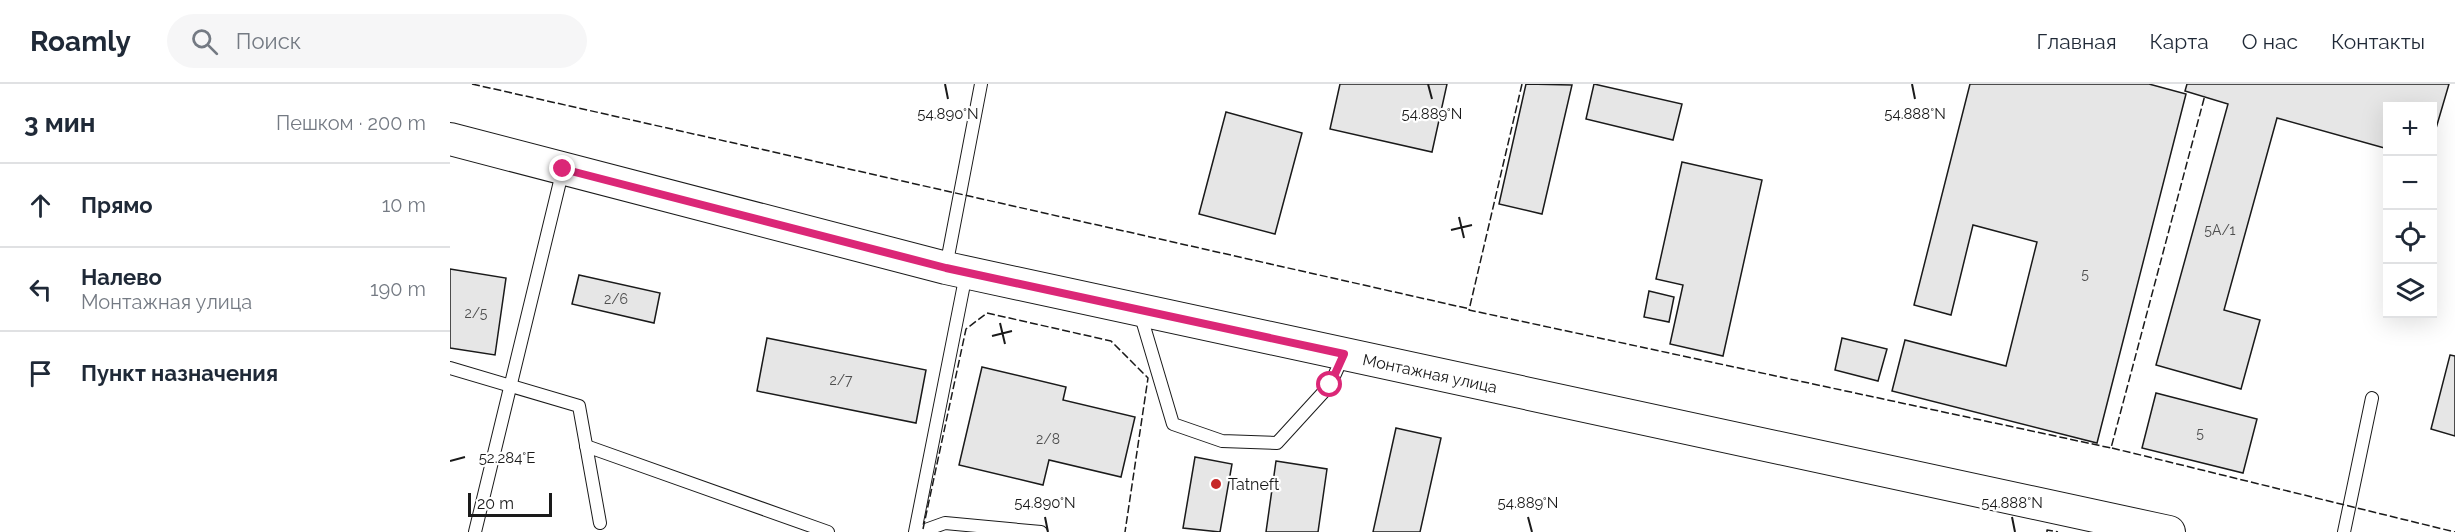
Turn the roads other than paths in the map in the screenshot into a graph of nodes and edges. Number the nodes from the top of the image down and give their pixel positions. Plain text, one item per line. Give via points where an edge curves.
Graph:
1 (981, 84) edge
2 (450, 139) edge
3 (563, 169) junction
4 (956, 270) junction
5 (1139, 309) junction
6 (1344, 354) junction
7 (450, 368) edge
8 (512, 387) junction
9 (2372, 398) dead end
10 (586, 446) junction
11 (600, 523) dead end
12 (475, 532) edge
13 (828, 532) edge
14 (915, 532) edge
15 (920, 532) edge
16 (1041, 532) edge
17 (2169, 532) edge
18 (2344, 532) edge

1 - 4 lane
2 - 3 street, Монтажная улица
3 - 4 street, Монтажная улица
3 - 8 lane
4 - 5 street, Монтажная улица
4 - 14 lane
5 - 6 street, Монтажная улица
5 - 6 lane via 1173,424 1222,441 1277,443 1330,385
6 - 17 street, Монтажная улица
7 - 8 lane
8 - 10 lane via 579,406
8 - 12 lane
9 - 18 lane
10 - 11 lane
10 - 13 lane
15 - 16 lane via 945,523

